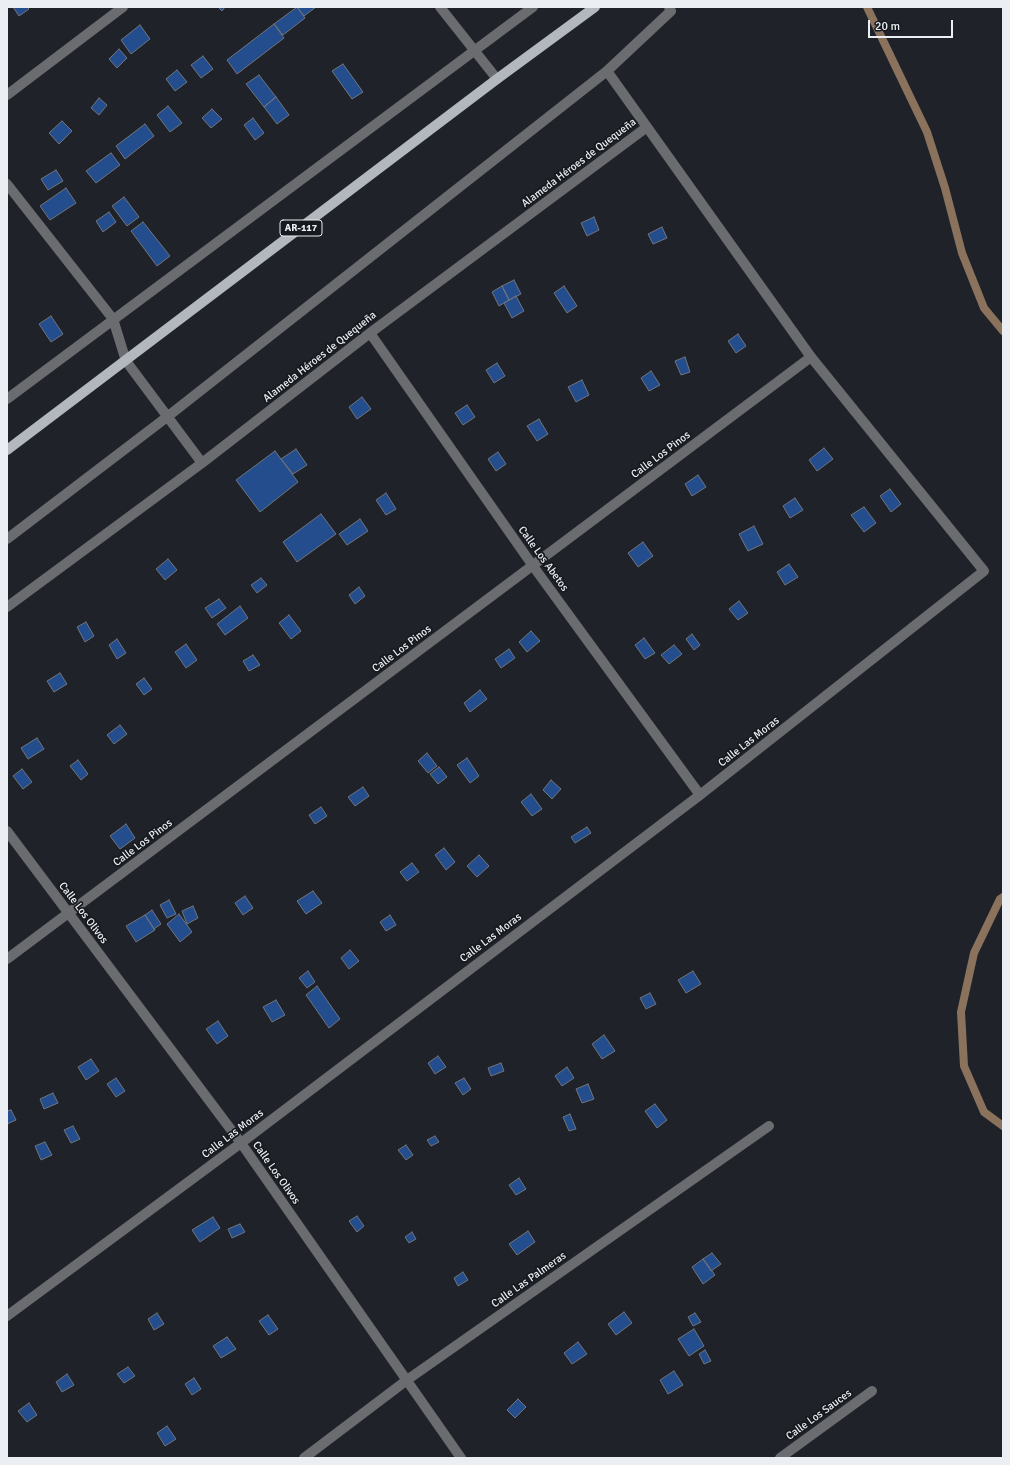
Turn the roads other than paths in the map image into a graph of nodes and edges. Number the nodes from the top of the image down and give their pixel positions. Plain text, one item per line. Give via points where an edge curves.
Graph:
1 (123, 7) edge
2 (440, 7) edge
3 (533, 7) edge
4 (595, 7) edge
5 (669, 7) edge
6 (473, 50) junction
7 (607, 71) junction
8 (496, 79) junction
9 (7, 95) edge
10 (648, 127) junction
11 (7, 184) edge
12 (113, 320) junction
13 (370, 334) junction
14 (811, 357) junction
15 (126, 361) junction
16 (7, 399) edge
17 (167, 417) junction
18 (7, 450) edge
19 (202, 463) junction
20 (7, 539) edge
21 (533, 566) junction
22 (7, 607) edge
23 (700, 795) junction
24 (7, 831) edge
25 (68, 914) junction
26 (7, 959) edge
27 (769, 1126) dead end
28 (241, 1143) junction
29 (7, 1316) edge
30 (407, 1380) junction
31 (872, 1391) dead end
32 (304, 1458) edge
33 (461, 1458) edge
34 (780, 1458) edge

1 - 9 street
2 - 6 street
3 - 6 street
4 - 8 main road, AR-117
5 - 7 street via 672,11
6 - 8 street
6 - 12 street
7 - 10 street
7 - 17 street
8 - 15 main road, AR-117
10 - 13 street, Alameda Héroes de Quequeña
10 - 14 street
11 - 12 street
12 - 15 street
12 - 16 street
13 - 19 street, Alameda Héroes de Quequeña
13 - 21 street, Calle Los Abetos
14 - 21 street, Calle Los Pinos
14 - 23 street, Calle Las Moras via 984,571
15 - 17 street
15 - 18 main road, AR-117
17 - 19 street
17 - 20 street
19 - 22 street, Alameda Héroes de Quequeña
21 - 23 street, Calle Los Abetos
21 - 25 street, Calle Los Pinos
23 - 28 street, Calle Las Moras
24 - 25 street, Calle Los Olivos
25 - 26 street, Calle Los Pinos
25 - 28 street, Calle Los Olivos
27 - 30 street, Calle Las Palmeras
28 - 29 street, Calle Las Moras
28 - 30 street, Calle Los Olivos
30 - 32 street, Calle Las Palmeras
30 - 33 street, Calle Los Olivos
31 - 34 street, Calle Los Sauces

